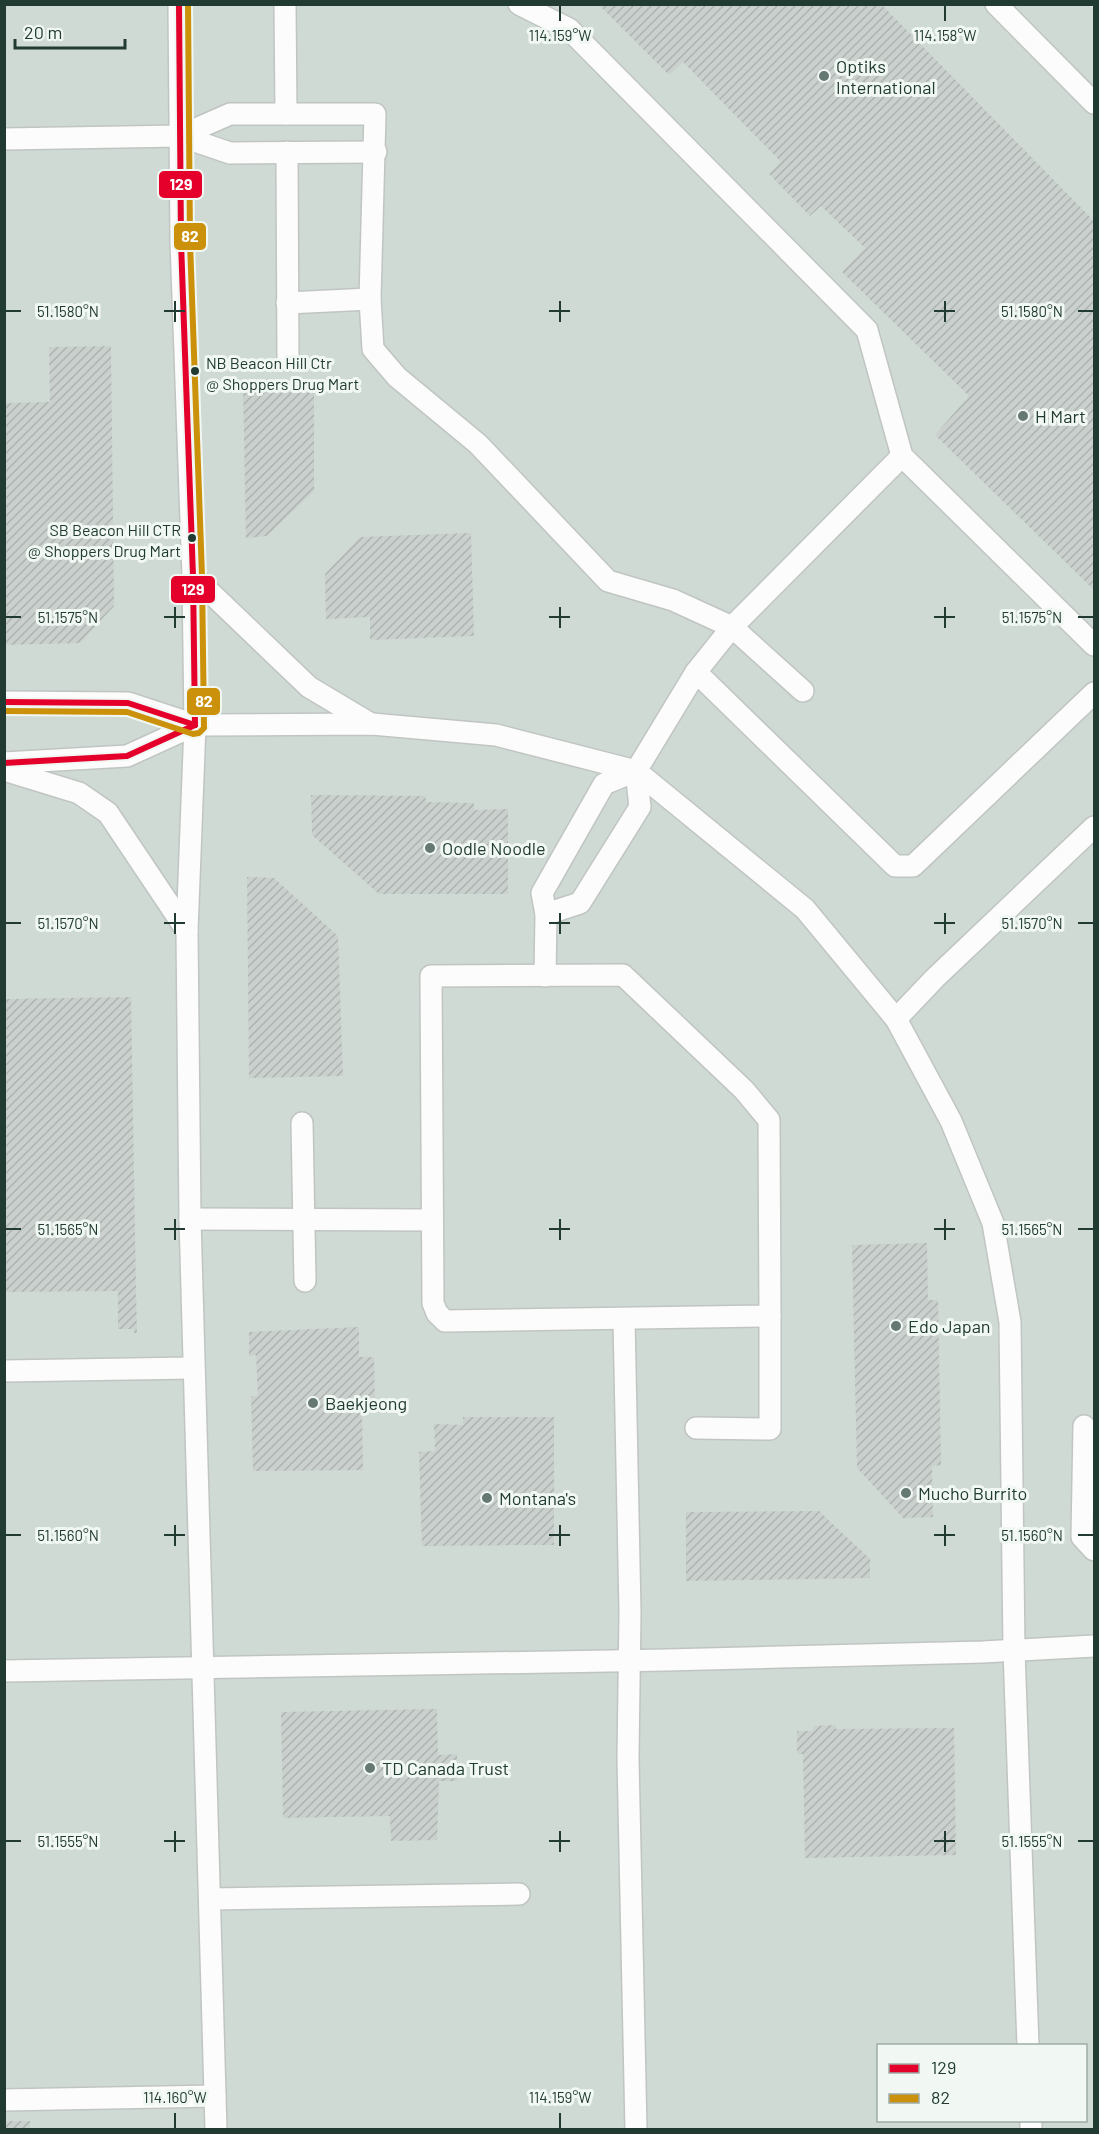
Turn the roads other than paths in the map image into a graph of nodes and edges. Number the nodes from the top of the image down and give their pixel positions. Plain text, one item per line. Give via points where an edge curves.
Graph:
1 (179, 4) edge
2 (285, 4) edge
3 (519, 4) edge
4 (996, 4) edge
5 (1095, 103) edge
6 (286, 114) junction
7 (180, 136) junction
8 (4, 139) edge
9 (287, 152) junction
10 (376, 152) junction
11 (370, 298) junction
12 (287, 303) junction
13 (288, 360) dead end
14 (902, 456) junction
15 (193, 576) junction
16 (732, 627) junction
17 (1095, 645) edge
18 (696, 672) junction
19 (803, 691) dead end
20 (1095, 693) edge
21 (4, 702) edge
22 (372, 724) junction
23 (195, 725) junction
24 (4, 763) edge
25 (4, 770) edge
26 (636, 771) junction
27 (1095, 827) edge
28 (546, 914) junction
29 (187, 931) junction
30 (545, 976) junction
31 (896, 1019) junction
32 (302, 1123) dead end
33 (189, 1219) junction
34 (303, 1219) junction
35 (432, 1220) junction
36 (305, 1281) dead end
37 (770, 1316) junction
38 (624, 1319) junction
39 (193, 1368) junction
40 (4, 1371) edge
41 (1084, 1426) dead end
42 (696, 1428) dead end
43 (1095, 1550) edge
44 (1095, 1646) edge
45 (1014, 1650) junction
46 (629, 1659) junction
47 (204, 1670) junction
48 (4, 1671) edge
49 (519, 1894) dead end
50 (210, 1899) junction
51 (1028, 2044) edge
52 (215, 2096) junction
53 (4, 2100) edge
54 (216, 2130) edge
55 (636, 2130) edge

1 - 7 lane
2 - 6 lane
3 - 14 lane via 569,29 867,330
4 - 5 lane
6 - 7 lane via 230,114
6 - 10 lane via 375,114
7 - 8 lane
7 - 9 lane via 230,153
7 - 15 lane
9 - 10 lane
9 - 12 lane
10 - 11 lane
11 - 12 lane
11 - 16 lane via 373,349 397,377 478,444 608,581 672,600
12 - 13 lane
14 - 16 lane
14 - 17 lane
15 - 22 lane via 309,687
15 - 23 lane
16 - 18 lane
16 - 19 lane
18 - 20 lane via 895,866 913,866
18 - 26 lane
21 - 23 lane via 128,703
22 - 23 lane
22 - 26 lane via 496,735
23 - 24 lane via 127,756
23 - 29 lane
25 - 29 lane via 79,793 108,813
26 - 28 lane via 604,784 542,893
26 - 28 lane via 640,807 580,903
26 - 31 lane via 805,909
27 - 31 lane
28 - 30 lane
29 - 33 lane
30 - 35 lane via 431,976
30 - 37 lane via 623,975 744,1090 769,1120
31 - 45 lane via 951,1121 993,1223 1010,1322
32 - 34 lane
33 - 34 lane
33 - 39 lane
34 - 35 lane
34 - 36 lane
35 - 38 lane via 433,1303 445,1321
37 - 38 lane
37 - 42 lane via 770,1429
38 - 46 lane
39 - 40 lane
39 - 47 lane
41 - 43 lane via 1082,1537
44 - 45 lane
45 - 46 lane
45 - 51 lane
46 - 47 lane
46 - 55 lane
47 - 48 lane
47 - 50 lane
49 - 50 lane
50 - 52 lane
52 - 53 lane
52 - 54 lane

